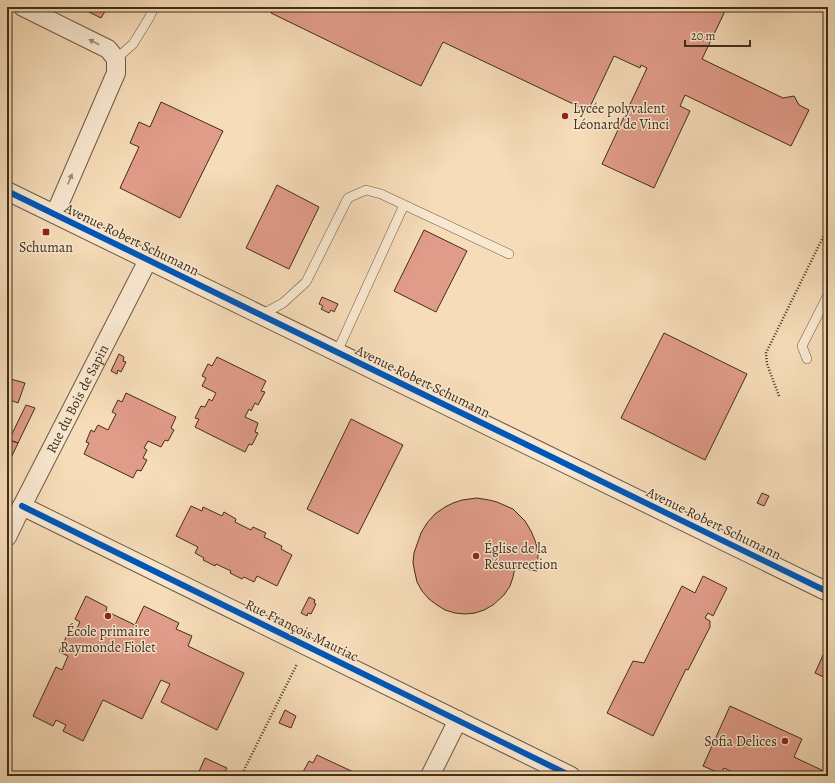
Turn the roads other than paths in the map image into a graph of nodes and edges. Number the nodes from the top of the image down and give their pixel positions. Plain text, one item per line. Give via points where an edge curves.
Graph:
1 (23, 7) edge
2 (154, 7) edge
3 (116, 59) junction
4 (7, 191) edge
5 (404, 205) junction
6 (55, 214) junction
7 (509, 254) dead end
8 (148, 260) junction
9 (828, 295) edge
10 (261, 315) junction
11 (337, 352) junction
12 (807, 359) dead end
13 (22, 506) junction
14 (7, 537) edge
15 (828, 592) edge
16 (458, 720) junction
17 (430, 776) edge
18 (571, 776) edge

3 -> 1 street via 108,50
2 - 3 lane via 133,44
6 -> 3 street, Avenue Robert Schumann via 116,73
4 - 6 street, Avenue Robert Schumann
5 - 7 lane
5 - 10 lane via 366,190 348,198 306,282 283,303
5 - 11 lane
6 - 8 street, Avenue Robert Schumann
8 - 10 street, Avenue Robert Schumann
8 - 13 street, Rue du Bois de Sapin
9 - 12 lane via 802,346
10 - 11 street, Avenue Robert Schumann
11 - 15 street, Avenue Robert Schumann
13 - 14 street, Rue du Bois de Sapin
13 - 16 street, Rue François Mauriac
16 - 17 street
16 - 18 street, Rue François Mauriac

